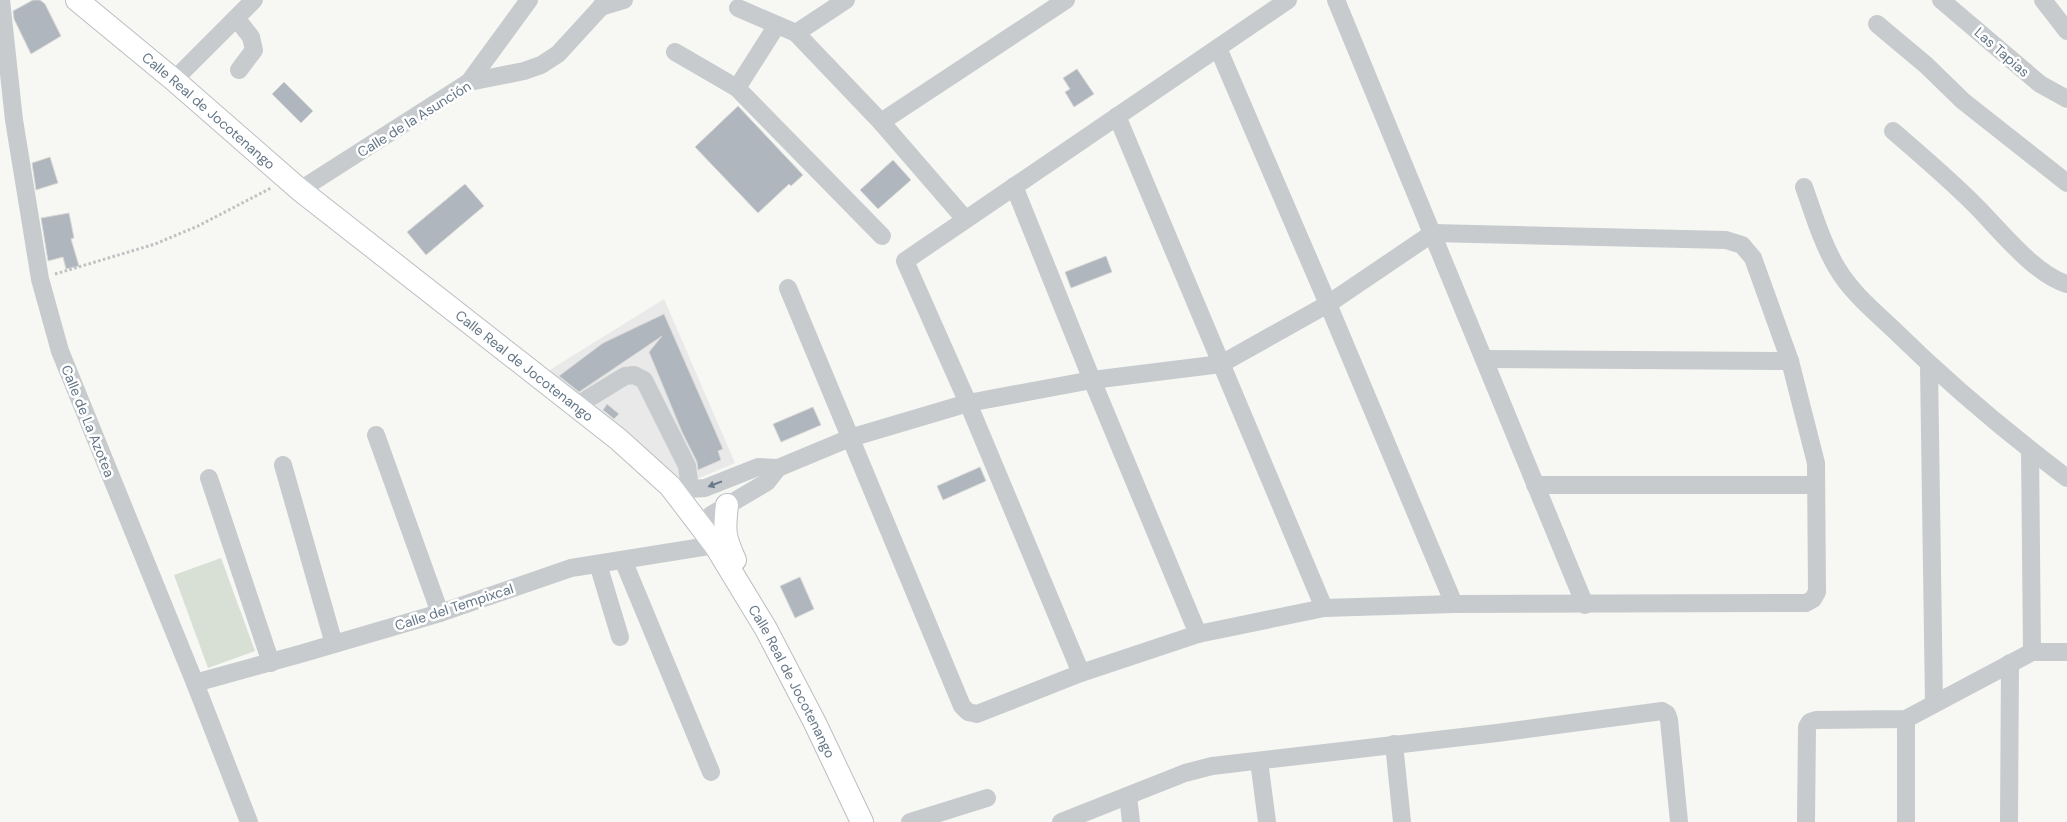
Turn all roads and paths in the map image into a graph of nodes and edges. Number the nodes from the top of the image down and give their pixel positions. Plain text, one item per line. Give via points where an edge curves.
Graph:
1 (1, 0) edge
2 (77, 0) edge
3 (254, 0) edge
4 (529, 0) edge
5 (624, 0) edge
6 (846, 0) edge
7 (1066, 0) edge
8 (1288, 0) edge
9 (1336, 0) edge
10 (1941, 0) edge
11 (2043, 0) edge
12 (603, 4) edge
13 (738, 8) dead end
14 (236, 18) junction
15 (1877, 24) dead end
16 (777, 25) junction
17 (2067, 31) edge
18 (796, 33) junction
19 (1218, 48) junction
20 (675, 52) dead end
21 (239, 70) dead end
22 (174, 80) junction
23 (469, 82) junction
24 (738, 88) junction
25 (2067, 100) edge
26 (1117, 116) junction
27 (881, 122) junction
28 (1894, 131) dead end
29 (2067, 183) edge
30 (294, 184) junction
31 (1014, 186) junction
32 (1804, 188) dead end
33 (966, 219) junction
34 (1432, 233) junction
35 (882, 236) dead end
36 (40, 279) junction
37 (2067, 284) edge
38 (788, 288) dead end
39 (1328, 304) junction
40 (1484, 359) junction
41 (1790, 361) junction
42 (1222, 364) junction
43 (1929, 364) junction
44 (1092, 380) junction
45 (968, 403) junction
46 (576, 406) junction
47 (376, 435) dead end
48 (850, 438) junction
49 (2030, 450) junction
50 (283, 465) dead end
51 (778, 468) junction
52 (738, 475) junction
53 (209, 478) dead end
54 (2067, 478) edge
55 (1535, 485) junction
56 (1816, 485) junction
57 (680, 488) junction
58 (748, 494) junction
59 (728, 505) junction
60 (700, 525) junction
61 (715, 545) junction
62 (623, 560) junction
63 (598, 564) junction
64 (1454, 604) junction
65 (1585, 604) junction
66 (1324, 608) junction
67 (440, 613) junction
68 (766, 629) junction
69 (1198, 634) junction
70 (620, 637) dead end
71 (334, 644) junction
72 (2032, 652) junction
73 (2067, 652) edge
74 (271, 663) junction
75 (2010, 663) junction
76 (1081, 673) junction
77 (195, 683) junction
78 (1934, 704) junction
79 (1906, 719) junction
80 (1394, 744) junction
81 (1259, 761) junction
82 (711, 772) dead end
83 (1128, 796) junction
84 (987, 798) dead end
85 (249, 822) edge
86 (862, 822) edge
87 (910, 822) edge
88 (1061, 822) edge
89 (1131, 822) edge
90 (1267, 822) edge
91 (1402, 822) edge
92 (1679, 822) edge
93 (1806, 822) edge
94 (1906, 822) edge
95 (2010, 822) edge

1 - 36 street, Calle de La Azotea via 14,120
2 - 22 main road, Calle Real de Jocotenango
3 - 14 street
4 - 23 street
5 - 12 street
6 - 18 street
7 - 27 street
8 - 19 street
9 - 34 street
10 - 25 street, Las Tapias via 2040,84
11 - 17 street
12 - 23 street, Calle de la Asunción via 558,54 541,65
13 - 16 street
14 - 21 street via 251,37 254,50
14 - 22 street
15 - 29 street via 1963,101
16 - 18 street
16 - 24 street
18 - 27 street
19 - 26 street
19 - 39 street
20 - 24 street
22 - 30 main road, Calle Real de Jocotenango
23 - 30 street, Calle de la Asunción
24 - 35 street
26 - 31 street
26 - 42 street
27 - 33 street
28 - 37 street via 2008,240 2055,281
30 - 36 path via 155,244
30 - 46 main road, Calle Real de Jocotenango
31 - 33 street
31 - 44 street
32 - 43 street via 1837,269 1852,289
33 - 45 street via 904,260
34 - 39 street
34 - 40 street
34 - 41 street via 1734,242 1742,245 1753,258
36 - 77 street, Calle de La Azotea via 60,351
38 - 48 street
39 - 42 street
39 - 64 street
40 - 41 street
40 - 55 street
41 - 56 street via 1816,463
42 - 44 street
42 - 66 street
43 - 49 street
43 - 78 street
44 - 45 street
44 - 69 street
45 - 48 street
45 - 76 street
46 - 57 main road, Calle Real de Jocotenango
46 - 57 street via 625,376 634,375 644,380 687,466
47 - 67 street
48 - 51 street
48 - 76 street via 962,706 977,714
49 - 54 street
49 - 72 street
50 - 71 street
51 - 52 street via 758,467
51 - 58 street via 767,482
52 -> 57 street via 704,488
52 - 58 street
53 - 74 street
55 - 56 street
55 - 65 street
56 - 65 street via 1817,592 1814,599 1806,603
57 - 60 main road, Calle Real de Jocotenango
58 - 59 street
59 - 60 street
59 - 68 main road via 724,529 726,542
60 - 61 main road, Calle Real de Jocotenango
61 - 62 street, Calle del Tempixcal
61 - 68 main road, Calle Real de Jocotenango
62 - 63 street, Calle del Tempixcal
62 - 82 street
63 - 67 street, Calle del Tempixcal via 556,573
63 - 70 street
64 - 65 street
64 - 66 street
66 - 69 street
67 - 71 street, Calle del Tempixcal
68 - 86 main road, Calle Real de Jocotenango
69 - 76 street
71 - 74 street, Calle del Tempixcal
72 - 73 street
72 - 75 street
74 - 77 street, Calle del Tempixcal
75 - 78 street
75 - 95 street
77 - 85 street, Calle de La Azotea
78 - 79 street
79 - 93 street via 1810,722 1807,726
79 - 94 street
80 - 81 street
80 - 91 street
80 - 92 street via 1662,710 1670,720
81 - 83 street via 1212,766
81 - 90 street
83 - 88 street
83 - 89 street
84 - 87 street

